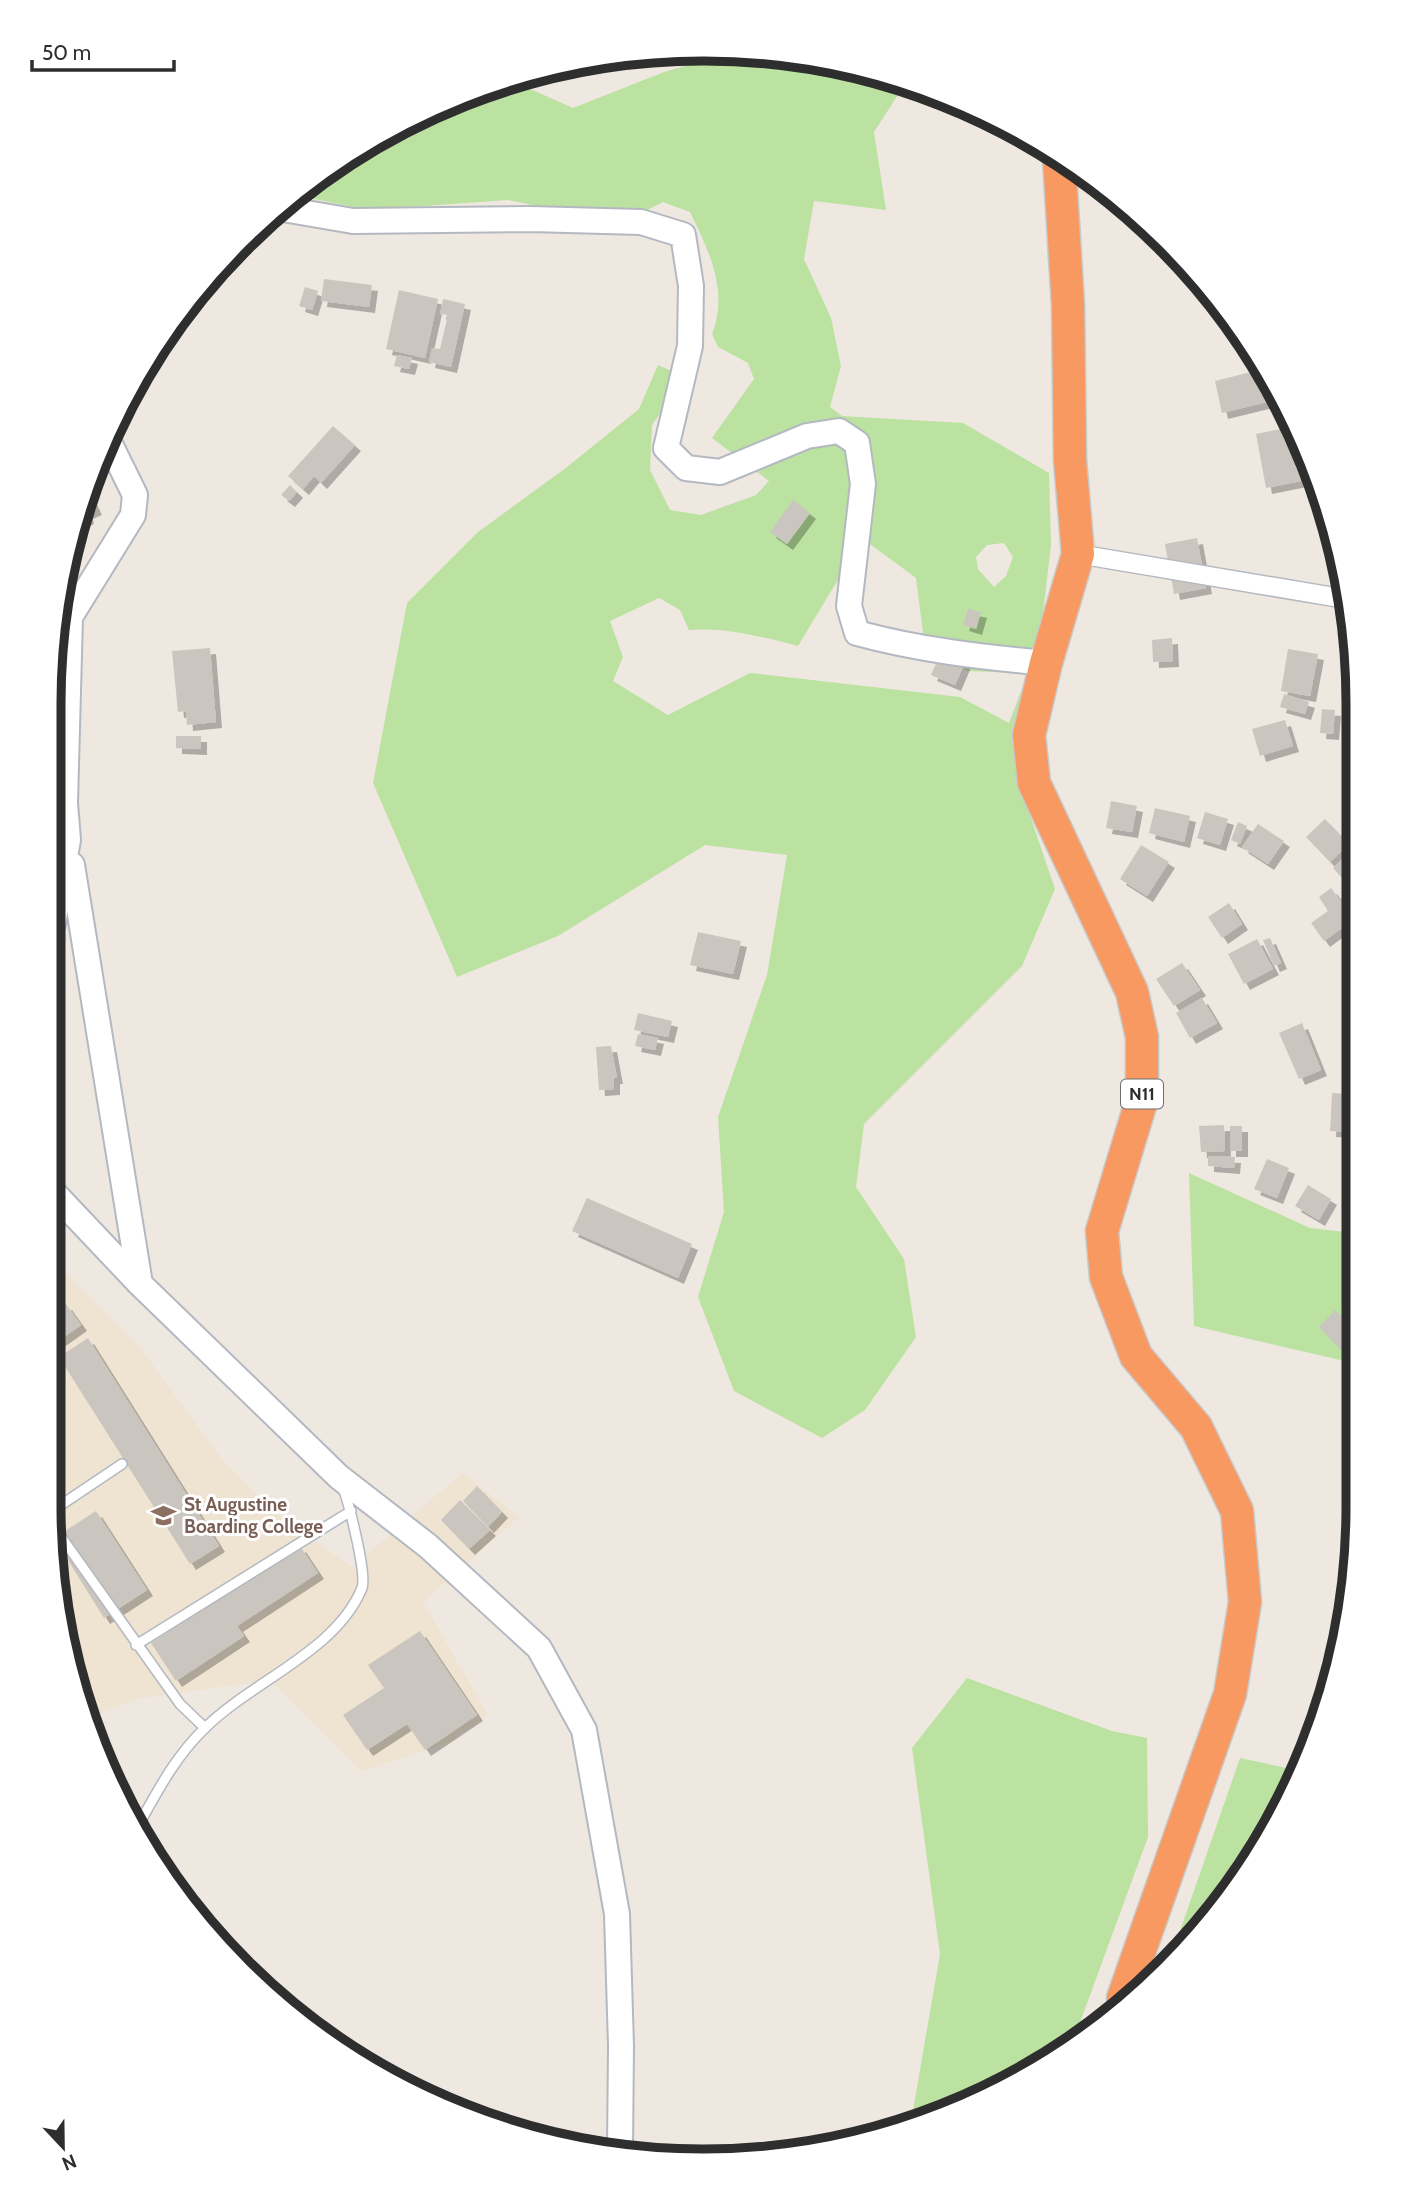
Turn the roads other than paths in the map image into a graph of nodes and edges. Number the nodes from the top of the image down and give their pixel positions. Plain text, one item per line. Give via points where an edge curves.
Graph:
1 (1060, 169) edge
2 (293, 211) edge
3 (113, 451) edge
4 (1078, 555) junction
5 (1336, 597) edge
6 (67, 618) edge
7 (66, 631) edge
8 (1046, 663) junction
9 (68, 840) junction
10 (61, 879) edge
11 (61, 1201) edge
12 (140, 1284) junction
13 (122, 1464) dead end
14 (339, 1477) junction
15 (61, 1505) edge
16 (351, 1511) junction
17 (63, 1539) edge
18 (136, 1645) junction
19 (205, 1728) junction
20 (142, 1819) edge
21 (1126, 1990) edge
22 (620, 2143) edge

1 - 4 highway, N11
2 - 8 street via 353,221 640,222 683,235 691,286 690,346 666,448 687,468 720,472 807,436 839,431 857,443 863,484 849,606 857,633 973,657
3 - 6 street via 135,495 133,515
4 - 5 street
4 - 8 highway, N11
7 - 9 street
8 - 21 highway, N11 via 1029,736 1034,783 1132,992 1142,1037 1142,1099 1102,1231 1106,1277 1136,1356 1196,1427 1237,1511 1245,1602 1230,1694
9 - 10 street
9 - 12 street
11 - 12 street
12 - 14 street
13 - 15 lane
14 - 16 lane
14 - 22 street via 428,1546 540,1648 584,1730 617,1914
16 - 18 lane
16 - 19 lane via 363,1585 340,1624
17 - 18 lane
18 - 19 lane via 180,1704
19 - 20 lane via 173,1765

